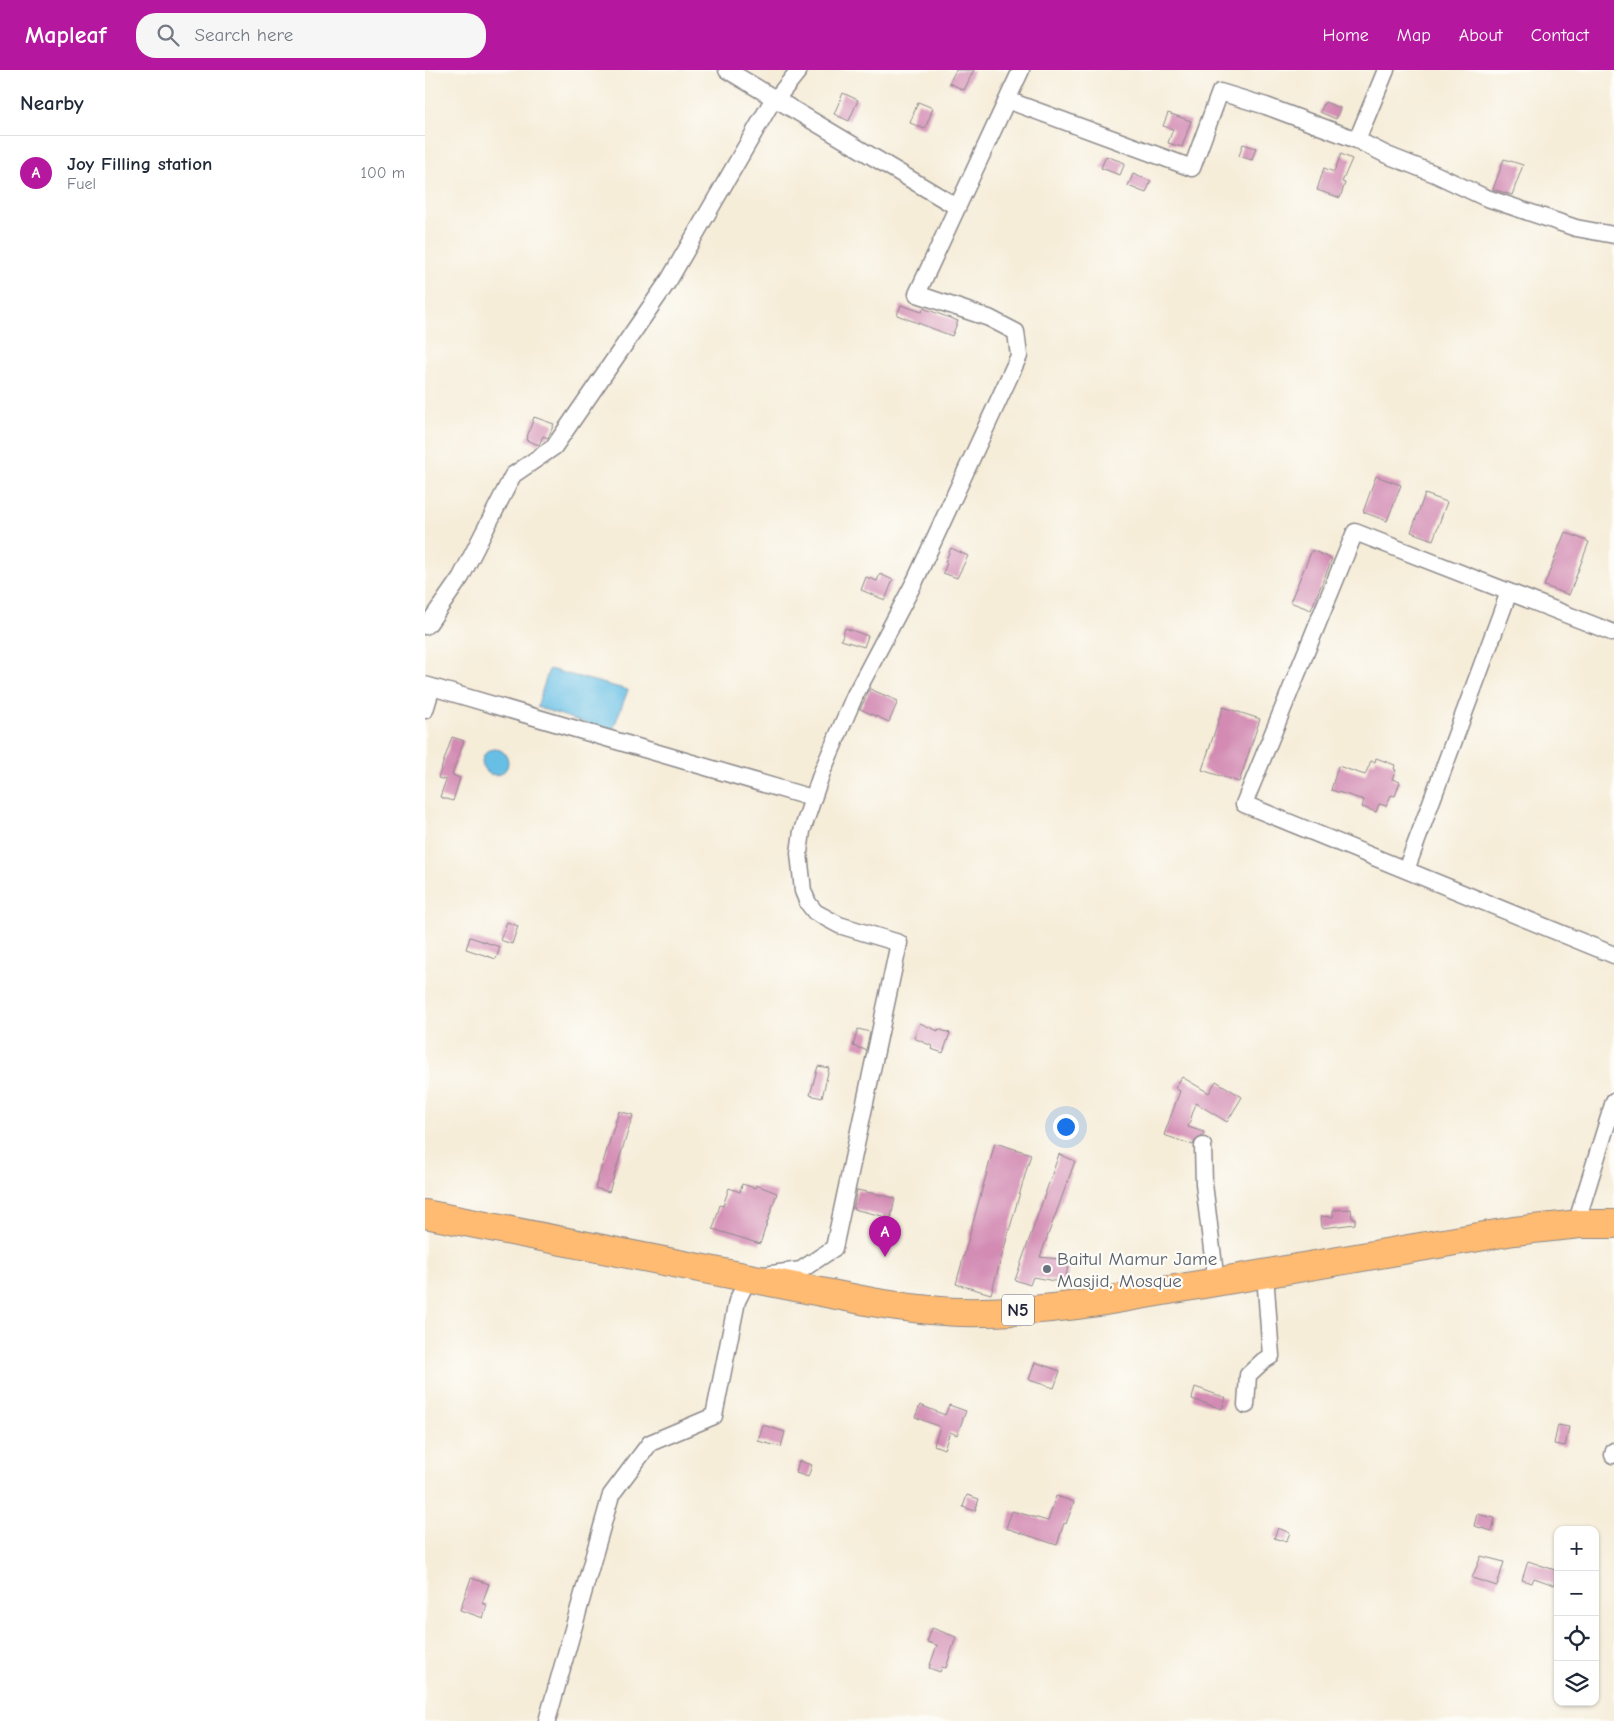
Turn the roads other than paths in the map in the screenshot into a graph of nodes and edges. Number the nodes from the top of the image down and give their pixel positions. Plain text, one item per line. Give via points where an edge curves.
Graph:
1 (727, 70) edge
2 (799, 70) edge
3 (1021, 70) edge
4 (1386, 70) edge
5 (775, 98) junction
6 (1007, 100) junction
7 (1357, 140) junction
8 (957, 207) junction
9 (1614, 235) edge
10 (1509, 592) junction
11 (425, 626) edge
12 (1614, 633) edge
13 (428, 686) edge
14 (425, 710) edge
15 (812, 798) junction
16 (1406, 870) junction
17 (1614, 955) edge
18 (1614, 1101) edge
19 (1203, 1146) dead end
20 (425, 1214) edge
21 (1576, 1224) junction
22 (1614, 1224) edge
23 (1265, 1274) junction
24 (749, 1277) junction
25 (1216, 1282) junction
26 (1246, 1405) dead end
27 (547, 1721) edge

1 - 5 street
2 - 5 street
3 - 6 street
4 - 7 street
5 - 8 street
5 - 11 street via 669,280 554,447 513,475 461,577
6 - 7 street via 1192,168 1220,92
6 - 8 street
7 - 9 street via 1485,197 1576,228
8 - 15 street via 917,294 989,318 1016,332 1019,356 915,581 855,695
10 - 12 street
10 - 16 street
10 - 16 street via 1355,532 1244,804
13 - 14 street
13 - 15 street
15 - 24 street via 799,852 807,903 827,920 899,943 834,1248 801,1270
16 - 17 street
18 - 21 street
19 - 25 street via 1204,1184
20 - 24 highway, N5
21 - 22 highway, N5
21 - 23 highway, N5 via 1514,1231
23 - 25 highway, N5
23 - 26 street via 1271,1356 1248,1375
24 - 25 highway, N5 via 880,1304 976,1312 1066,1307
24 - 27 street via 737,1302 714,1416 650,1444 611,1495

